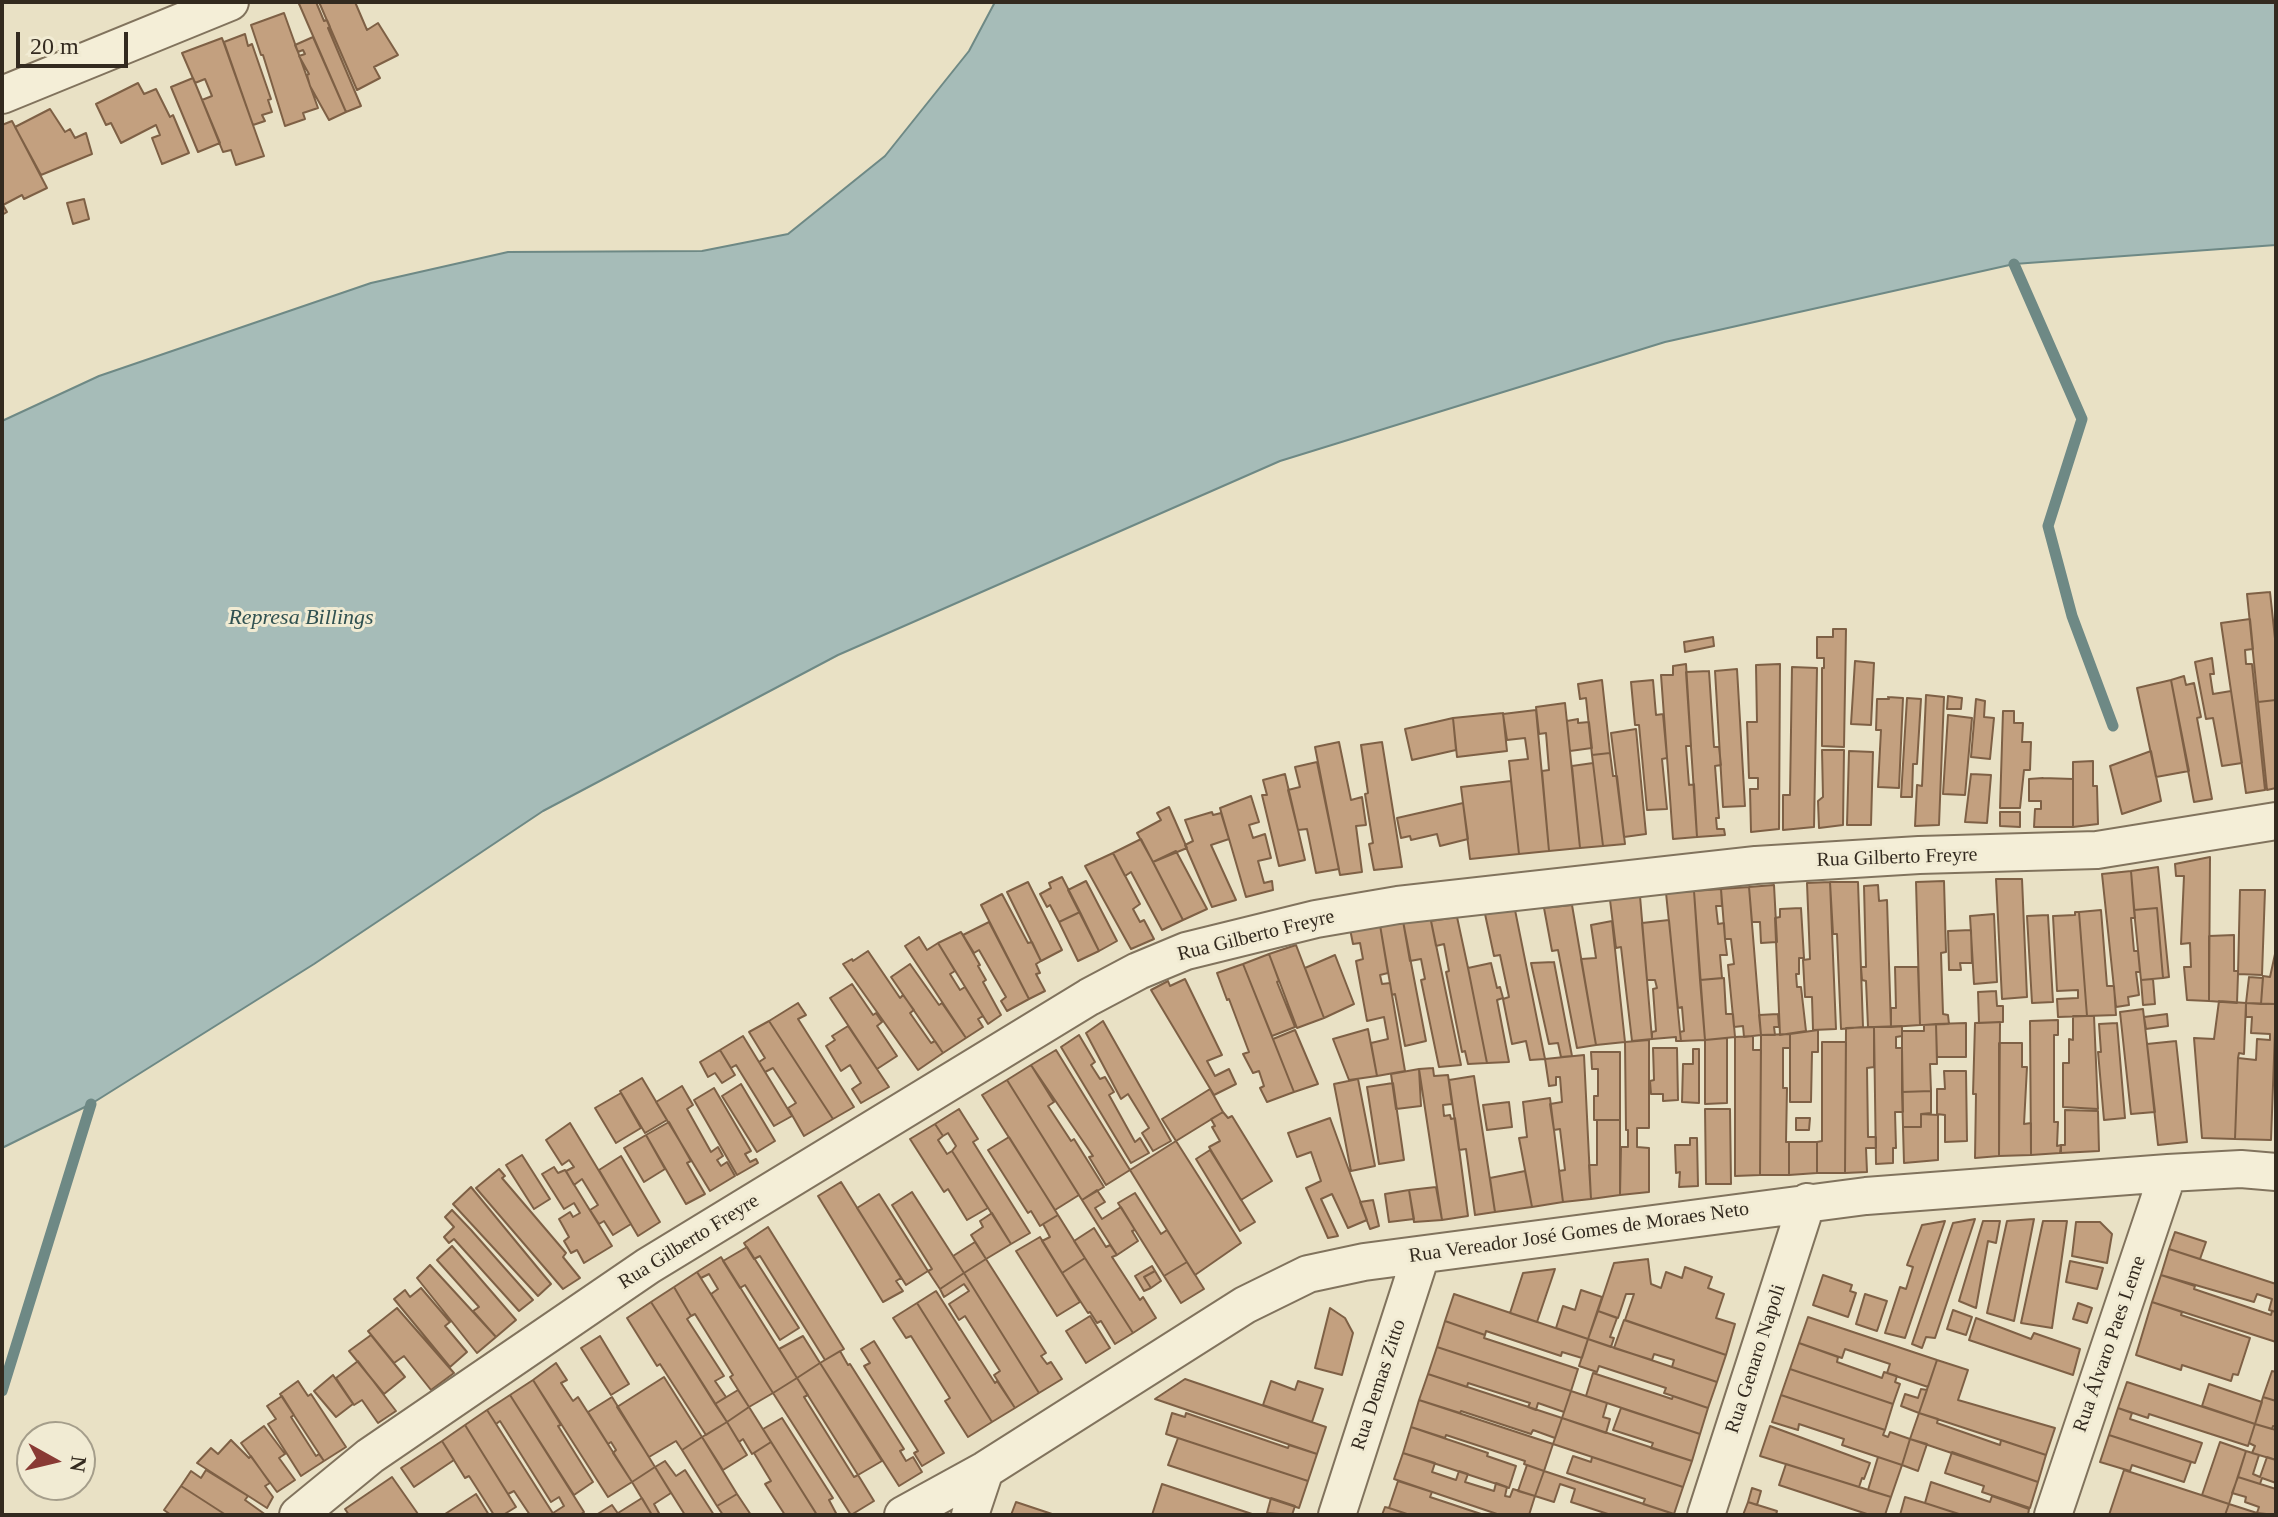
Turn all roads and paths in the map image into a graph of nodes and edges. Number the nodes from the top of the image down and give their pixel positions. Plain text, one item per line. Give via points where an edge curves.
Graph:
1 (230, 2) edge
2 (166, 14) edge
3 (2, 95) edge
4 (2276, 821) edge
5 (2276, 1172) edge
6 (2168, 1173) junction
7 (1807, 1202) junction
8 (1421, 1255) junction
9 (985, 1470) junction
10 (298, 1515) edge
11 (903, 1515) edge
12 (970, 1515) edge
13 (1337, 1515) edge
14 (1706, 1515) edge
15 (2053, 1515) edge

1 - 2 street
2 - 3 street
4 - 10 street, Rua Gilberto Freyre via 2097,850 1756,865 1398,905 1186,951 1089,997 648,1266 370,1456
5 - 6 street, Rua Vereador José Gomes de Moraes Neto
6 - 7 street, Rua Vereador José Gomes de Moraes Neto
6 - 15 street, Rua Álvaro Paes Leme
7 - 8 street, Rua Vereador José Gomes de Moraes Neto
7 - 14 street, Rua Genaro Napoli
8 - 9 street, Rua Vereador José Gomes de Moraes Neto via 1297,1278 1245,1305
8 - 13 street, Rua Demas Zitto
9 - 11 street, Rua Vereador José Gomes de Moraes Neto
9 - 12 street

